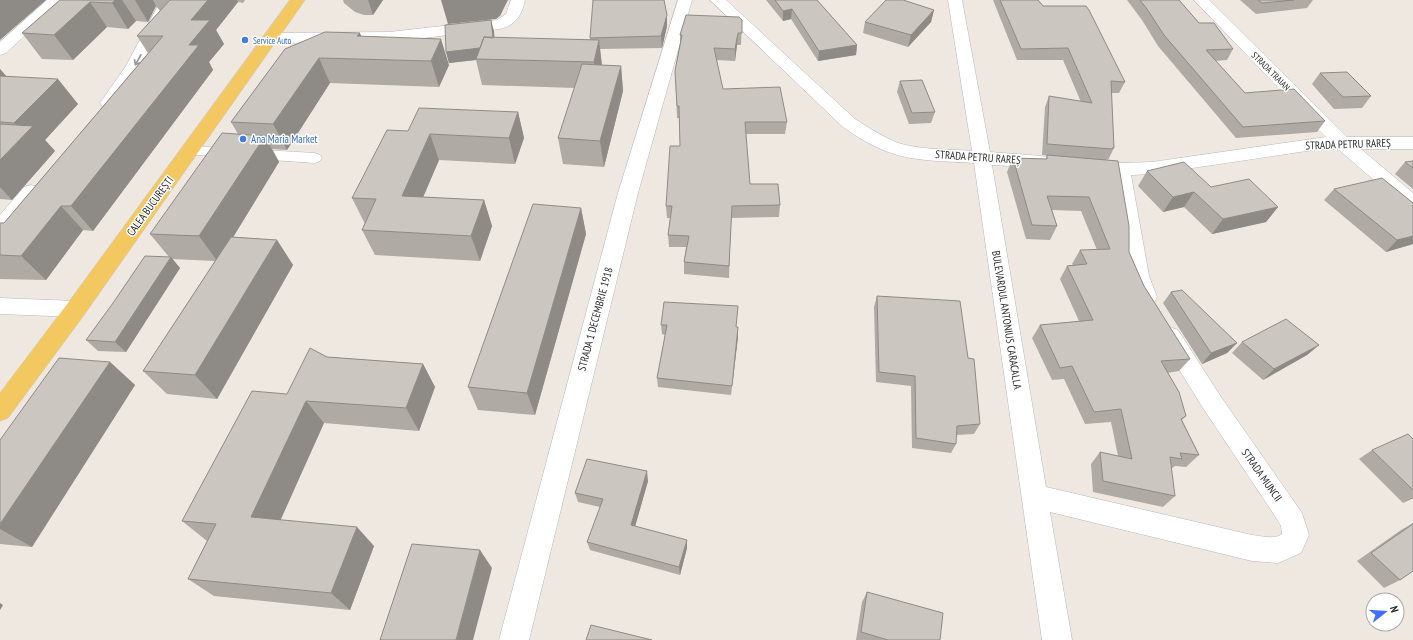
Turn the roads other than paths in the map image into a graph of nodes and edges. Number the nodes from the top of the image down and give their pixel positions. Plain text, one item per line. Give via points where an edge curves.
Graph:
1 (56, 0) edge
2 (168, 0) edge
3 (298, 0) edge
4 (518, 0) edge
5 (685, 0) edge
6 (717, 0) edge
7 (955, 0) edge
8 (1201, 0) edge
9 (271, 38) junction
10 (0, 50) edge
11 (98, 116) edge
12 (1341, 142) junction
13 (1413, 143) edge
14 (190, 151) junction
15 (982, 157) junction
16 (315, 158) dead end
17 (1121, 169) junction
18 (41, 181) edge
19 (1413, 203) edge
20 (0, 228) edge
21 (0, 306) edge
22 (76, 309) junction
23 (0, 411) edge
24 (1034, 496) junction
25 (514, 640) edge
26 (1057, 640) edge

1 - 10 street
2 -> 11 street via 140,57 123,85
3 - 9 main road, CALEA BUCUREȘTI
4 - 9 street via 514,15 500,24 389,37
5 - 25 street, STRADA 1 DECEMBRIE 1918 via 628,193
6 - 15 street, STRADA PETRU RAREȘ via 849,123 872,138 895,148 927,154
7 - 15 street, BULEVARDUL ANTONIUS CARACALLA
8 - 12 street, STRADA TRAIAN
9 - 14 main road, CALEA BUCUREȘTI
12 - 13 street, STRADA PETRU RAREȘ
12 - 17 street, STRADA PETRU RAREȘ via 1152,168
12 - 19 street, STRADA TRAIAN
14 - 16 street
14 - 22 main road, CALEA BUCUREȘTI
15 - 17 street, STRADA PETRU RAREȘ
15 - 24 street, BULEVARDUL ANTONIUS CARACALLA
17 - 24 street, STRADA MUNCII via 1138,276 1146,299 1211,401 1284,507 1293,522 1296,536 1291,544 1283,548 1252,548
18 - 20 street
21 - 22 street
22 - 23 main road, CALEA BUCUREȘTI
24 - 26 street, BULEVARDUL ANTONIUS CARACALLA

